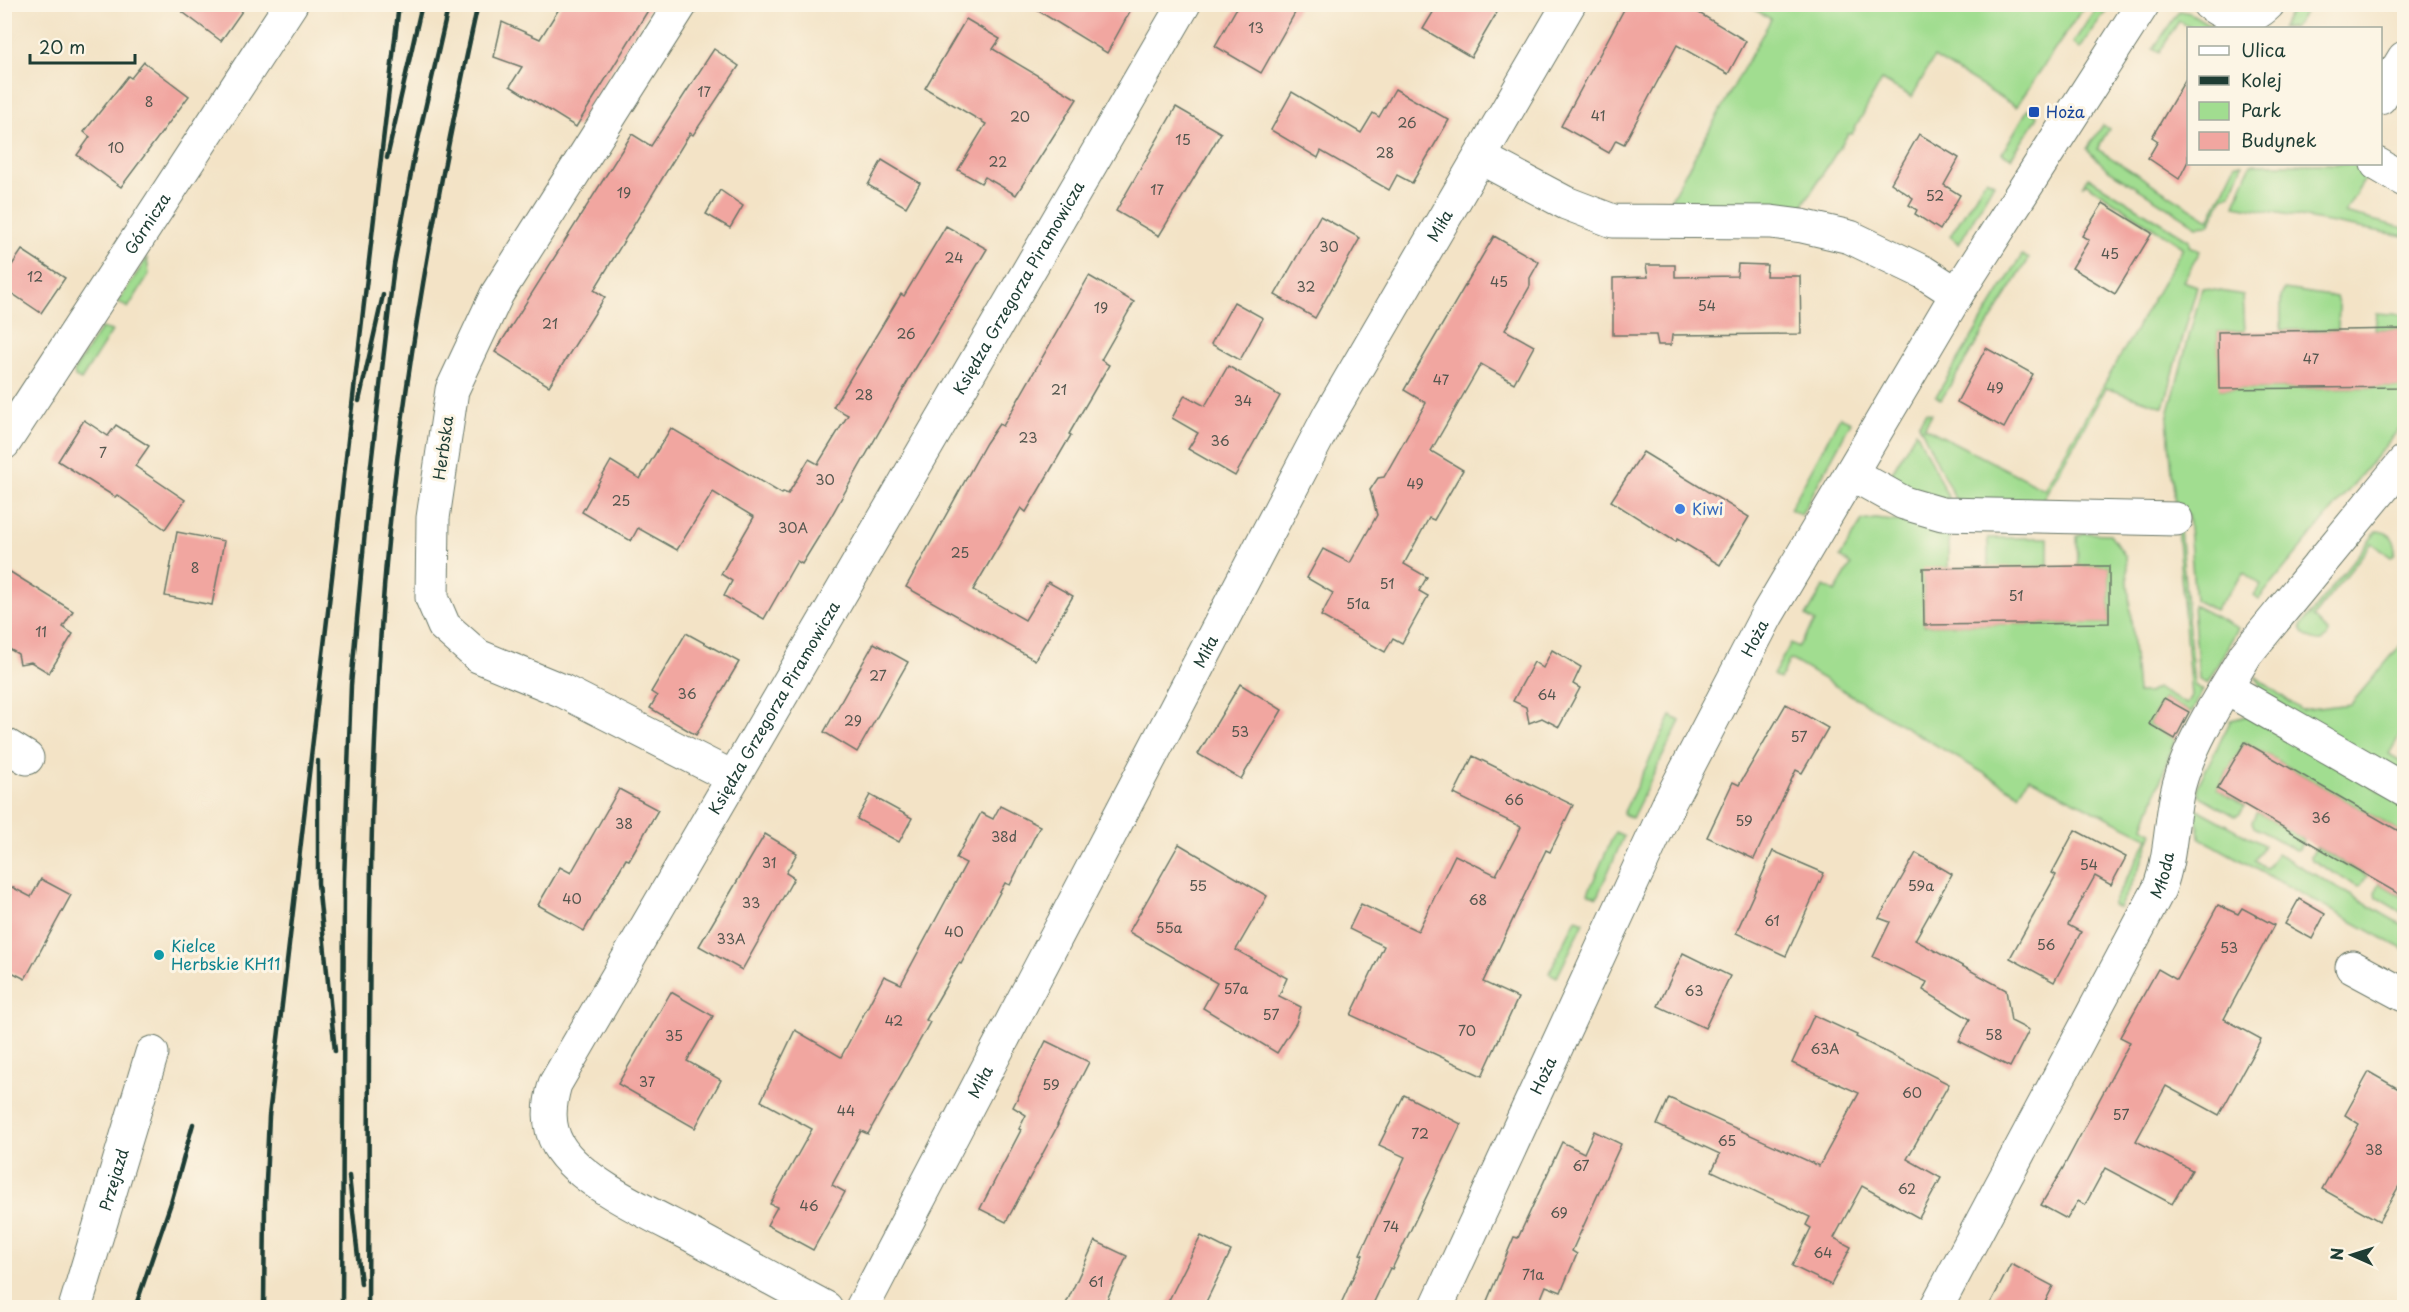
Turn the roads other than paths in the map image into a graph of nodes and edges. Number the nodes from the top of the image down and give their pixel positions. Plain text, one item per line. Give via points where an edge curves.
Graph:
1 (291, 4) edge
2 (681, 4) edge
3 (1184, 4) edge
4 (1569, 4) edge
5 (2143, 4) edge
6 (2209, 4) edge
7 (2268, 4) edge
8 (2404, 58) edge
9 (2382, 95) edge
10 (1481, 158) junction
11 (2379, 165) edge
12 (2404, 180) edge
13 (1957, 294) junction
14 (4, 443) edge
15 (2404, 462) edge
16 (1852, 474) junction
17 (2176, 519) dead end
18 (2226, 688) junction
19 (732, 777) junction
20 (2404, 790) edge
21 (2352, 967) dead end
22 (2404, 995) edge
23 (152, 1053) dead end
24 (75, 1308) edge
25 (826, 1308) edge
26 (862, 1308) edge
27 (1436, 1308) edge
28 (1936, 1308) edge

1 - 14 street, Górnicza
2 - 19 street, Herbska via 497,294 452,390 433,518 432,598 444,626 478,656 563,691
3 - 19 street, Księdza Grzegorza Piramowicza
4 - 10 street, Miła
5 - 13 street, Hoża
6 - 7 street via 2229,16 2243,18
8 - 9 street
10 - 13 street via 1566,203 1613,221 1771,222 1850,237 1923,272
10 - 26 street, Miła via 1330,414
11 - 12 street
13 - 16 street, Hoża
15 - 18 street, Młoda via 2246,654
16 - 17 street via 1904,503 1942,514
16 - 27 street, Hoża via 1767,615 1670,801
18 - 20 street
18 - 28 street, Młoda via 2183,771 2167,868 2159,889
19 - 25 street, Księdza Grzegorza Piramowicza via 555,1084 549,1118 559,1147 587,1175 620,1197
21 - 22 street
23 - 24 street, Przejazd

